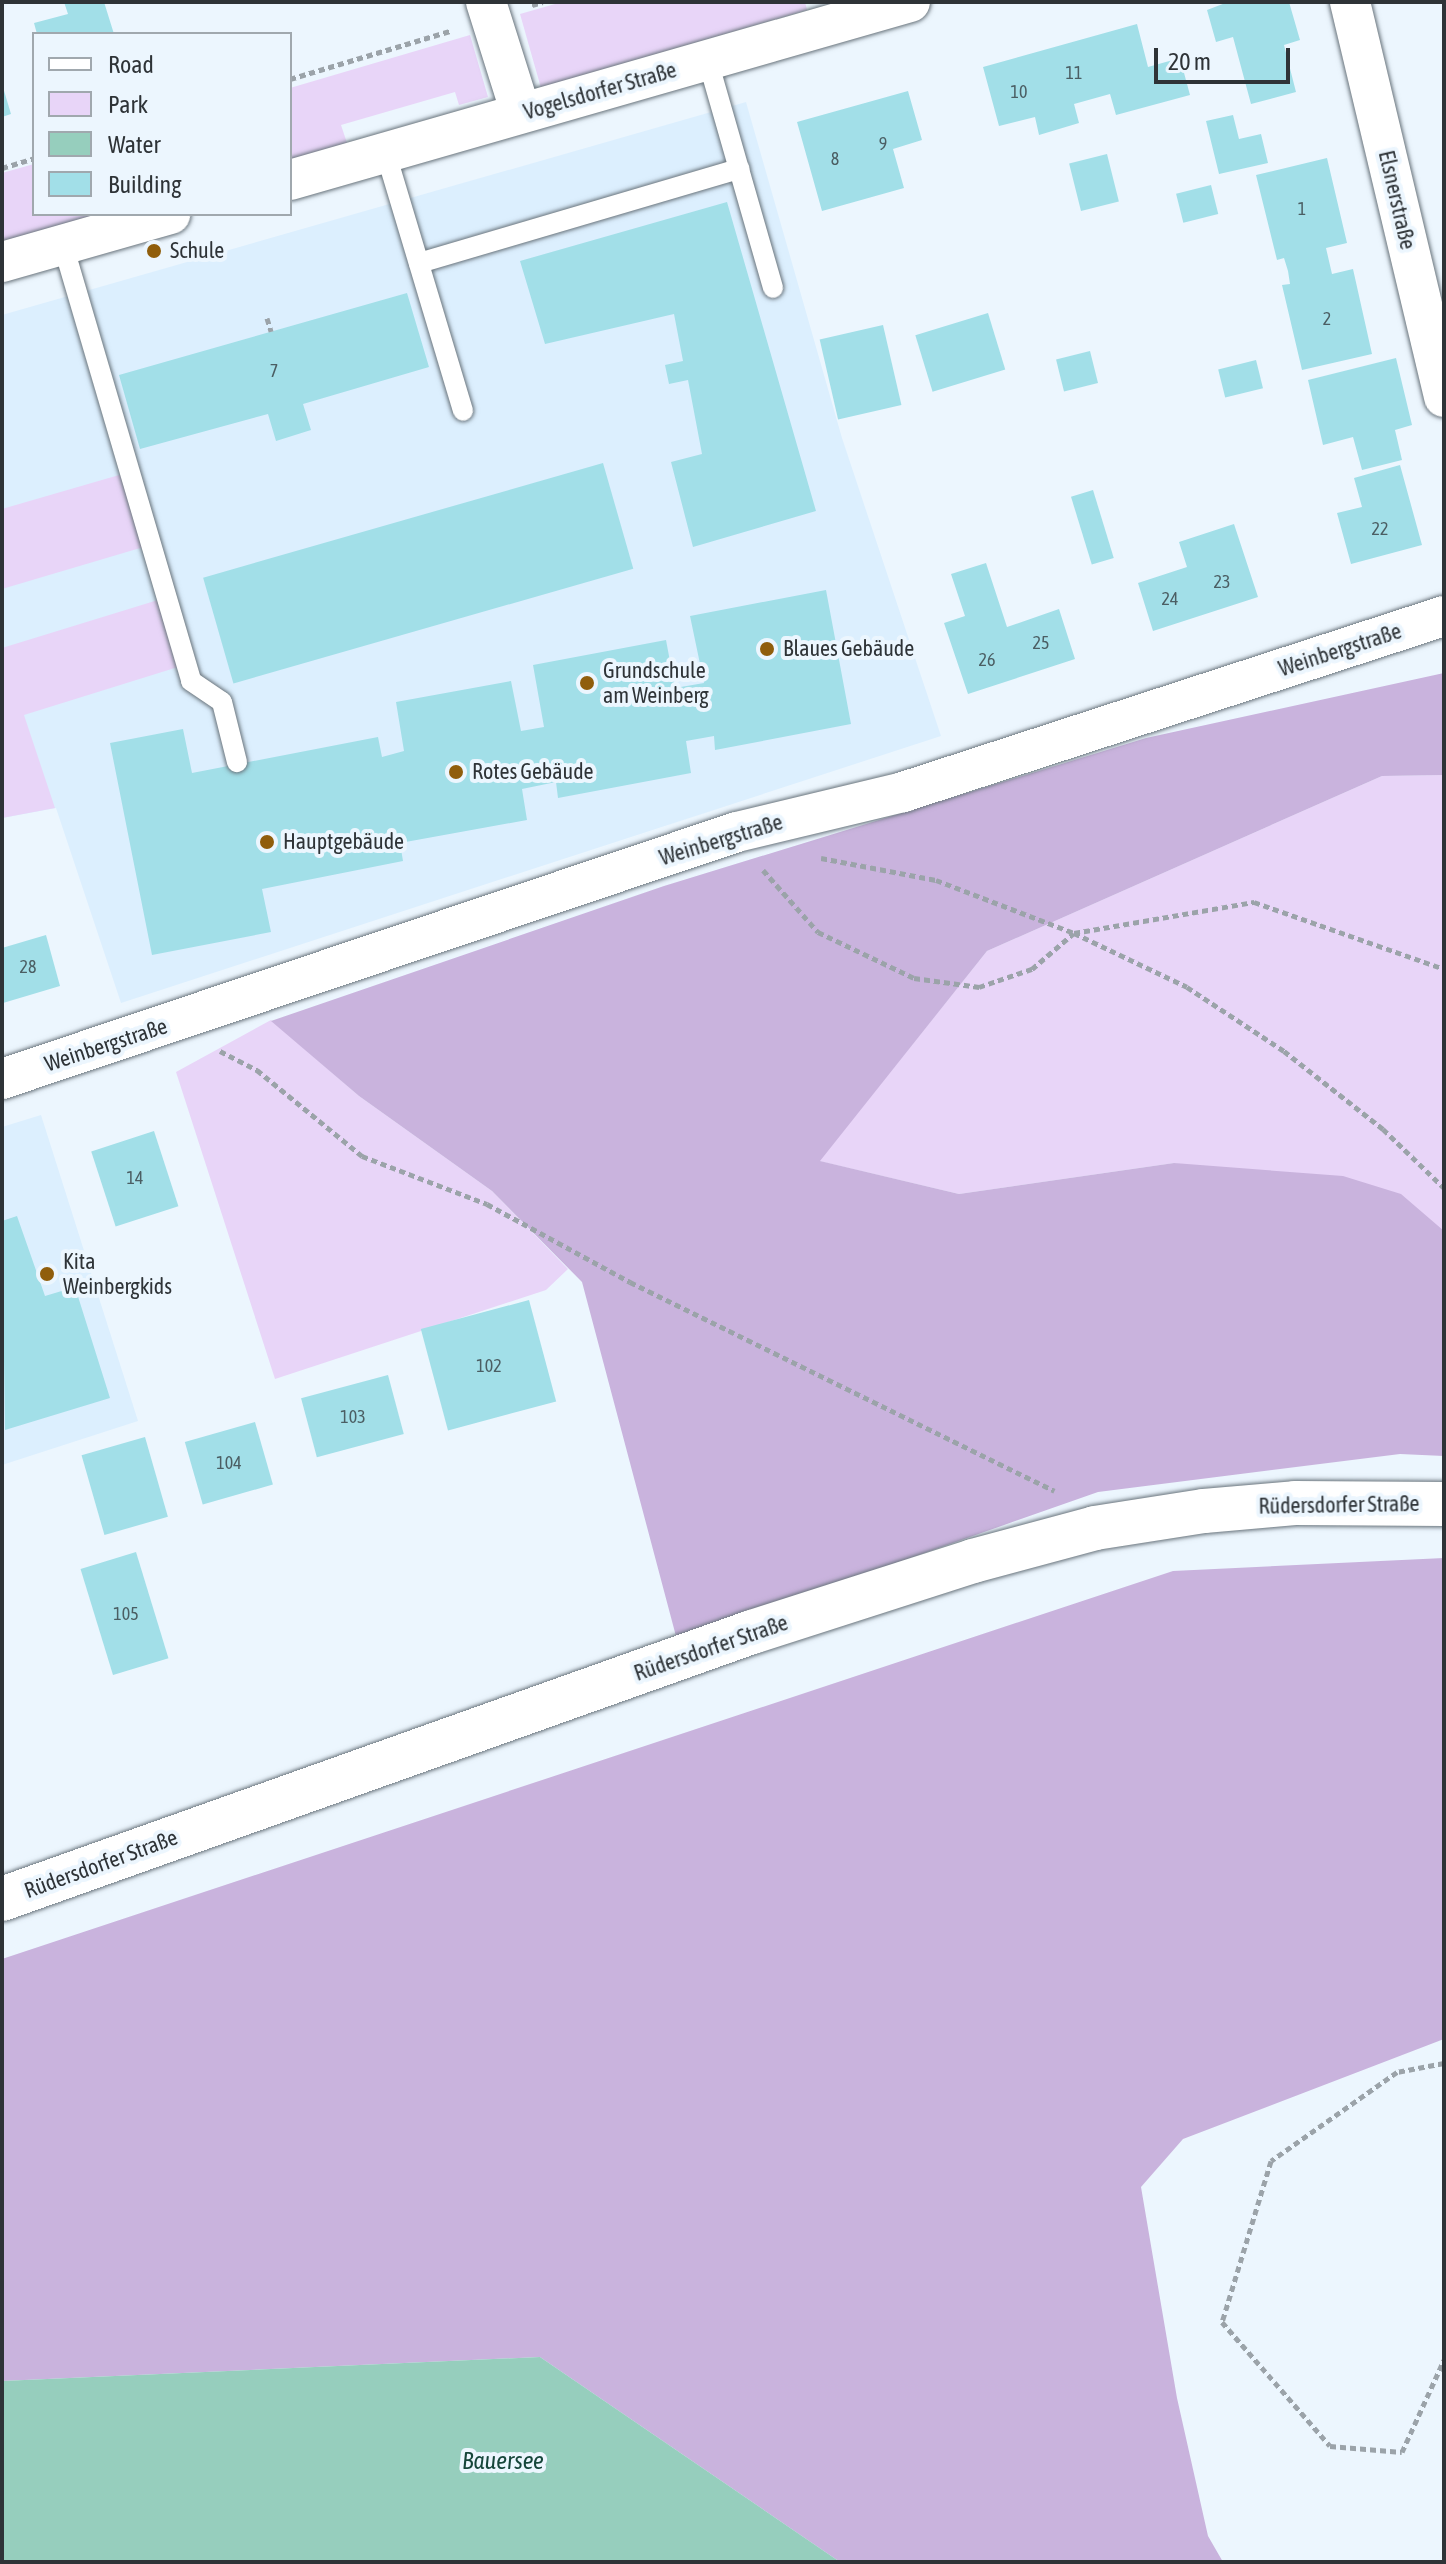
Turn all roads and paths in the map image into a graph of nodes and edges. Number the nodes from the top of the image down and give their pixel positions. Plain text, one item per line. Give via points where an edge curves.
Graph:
1 (910, 2) edge
2 (1350, 2) edge
3 (489, 10) edge
4 (708, 61) junction
5 (292, 78) edge
6 (521, 113) junction
7 (386, 154) junction
8 (32, 159) edge
9 (2, 168) edge
10 (739, 169) junction
11 (292, 179) edge
12 (163, 216) edge
13 (63, 245) junction
14 (2, 262) edge
15 (419, 263) junction
16 (773, 288) dead end
17 (267, 318) dead end
18 (271, 331) dead end
19 (1444, 397) edge
20 (463, 411) dead end
21 (1444, 616) edge
22 (237, 762) dead end
23 (737, 832) junction
24 (816, 857) dead end
25 (1074, 933) junction
26 (1444, 969) edge
27 (170, 1024) junction
28 (2, 1079) edge
29 (1444, 1188) edge
30 (1444, 1504) edge
31 (1095, 1528) junction
32 (2, 1899) edge
33 (1444, 2063) edge
34 (1444, 2360) edge

1 - 4 street, Vogelsdorfer Straße
2 - 19 street, Elsnerstraße
3 - 5 path
3 - 6 street
4 - 6 street, Vogelsdorfer Straße
4 - 10 lane
6 - 7 street, Vogelsdorfer Straße
7 - 11 street, Vogelsdorfer Straße
7 - 15 lane
8 - 9 path
10 - 15 lane
10 - 16 lane
12 - 13 street
13 - 14 street
13 - 22 lane via 191,681 222,702
15 - 20 lane
17 - 18 path
21 - 23 street, Weinbergstraße via 903,792
23 - 25 path via 776,888 818,932 914,978 979,987 1032,969
23 - 27 street, Weinbergstraße
24 - 25 path via 936,880
25 - 26 path via 1254,902
25 - 29 path via 1187,987 1284,1051 1383,1129
27 - 28 street, Weinbergstraße
27 - 31 path via 257,1070 362,1156 487,1204 630,1282 1058,1493
30 - 31 main road, Rüdersdorfer Straße via 1295,1503
31 - 32 main road, Rüdersdorfer Straße via 752,1632
33 - 34 path via 1397,2072 1271,2161 1222,2322 1330,2446 1402,2452

